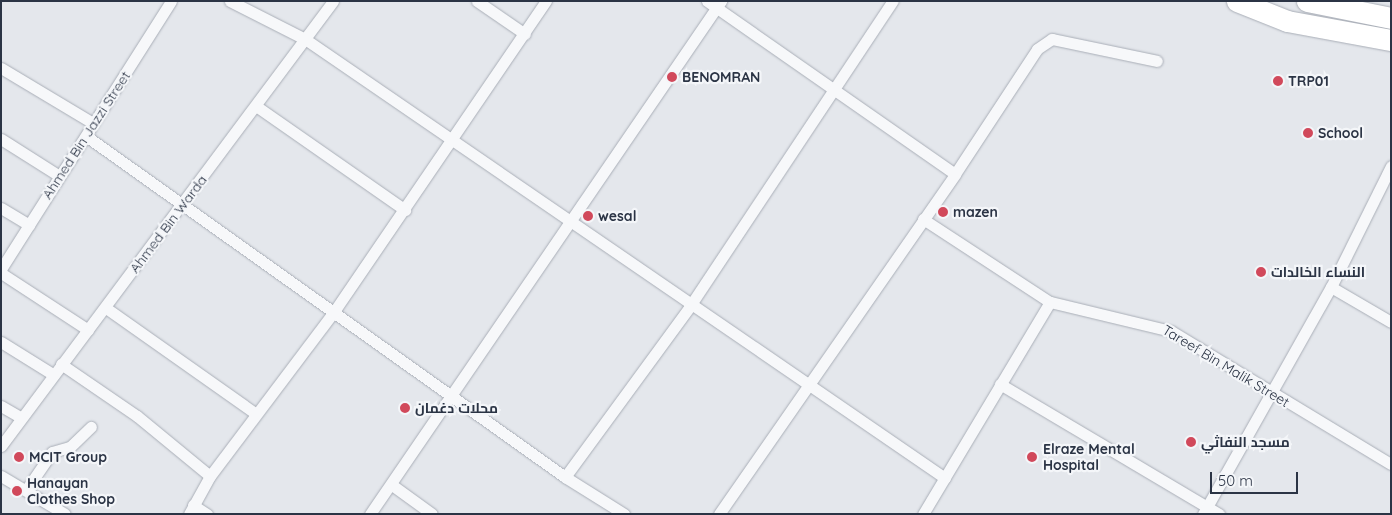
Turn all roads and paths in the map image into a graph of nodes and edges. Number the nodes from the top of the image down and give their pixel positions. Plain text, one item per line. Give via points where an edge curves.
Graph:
1 (171, 1) edge
2 (230, 1) edge
3 (332, 1) edge
4 (477, 1) edge
5 (546, 1) edge
6 (893, 1) edge
7 (1237, 1) edge
8 (1306, 1) edge
9 (715, 4) edge
10 (1391, 18) edge
11 (526, 34) junction
12 (305, 40) junction
13 (1391, 40) edge
14 (1157, 61) dead end
15 (1, 68) edge
16 (833, 90) junction
17 (256, 106) junction
18 (93, 123) junction
19 (86, 136) junction
20 (1, 139) edge
21 (452, 139) junction
22 (1389, 172) edge
23 (955, 174) junction
24 (58, 175) junction
25 (182, 205) junction
26 (1, 208) edge
27 (405, 210) junction
28 (570, 218) junction
29 (923, 219) junction
30 (29, 225) junction
31 (1, 269) edge
32 (1, 273) edge
33 (1331, 287) junction
34 (1050, 302) junction
35 (690, 306) junction
36 (106, 308) junction
37 (333, 314) junction
38 (1391, 322) edge
39 (88, 330) junction
40 (1, 342) edge
41 (62, 364) junction
42 (54, 374) junction
43 (1000, 384) junction
44 (804, 386) junction
45 (1271, 394) junction
46 (453, 398) junction
47 (1, 406) edge
48 (255, 413) junction
49 (20, 418) junction
50 (91, 427) dead end
51 (1, 446) edge
52 (1391, 464) edge
53 (1, 476) edge
54 (210, 476) junction
55 (565, 477) junction
56 (945, 478) junction
57 (392, 485) junction
58 (26, 490) junction
59 (191, 510) edge
60 (1205, 510) edge
61 (65, 514) edge
62 (207, 514) edge
63 (370, 514) edge
64 (432, 514) edge
65 (624, 514) edge
66 (719, 514) edge
67 (923, 514) edge
68 (1218, 514) edge

1 - 18 street, Ahmed Bin Jazzi Street
2 - 12 street
3 - 12 street, Ahmed Bin Warda
4 - 11 street
5 - 11 street
6 - 16 street
7 - 13 highway via 1287,21
8 - 10 highway
9 - 16 street
9 - 28 street
11 - 21 street
12 - 17 street, Ahmed Bin Warda
12 - 21 street
14 - 23 street via 1052,39 1037,49
15 - 18 street
16 - 23 street
16 - 35 street
17 - 25 street, Ahmed Bin Warda
17 - 27 street
18 - 19 street, Ahmed Bin Jazzi Street
19 - 24 street, Ahmed Bin Jazzi Street
19 - 25 street
20 - 24 street
21 - 27 street
21 - 28 street
22 - 33 street
23 - 29 street
24 - 30 street, Ahmed Bin Jazzi Street
25 - 36 street, Ahmed Bin Warda
25 - 37 street
26 - 30 street
27 - 37 street
28 - 35 street
28 - 46 street
29 - 34 street, Tareef Bin Malik Street
29 - 44 street
30 - 31 street, Ahmed Bin Jazzi Street
32 - 39 street
33 - 38 street
33 - 45 street
34 - 43 street
34 - 45 street, Tareef Bin Malik Street via 1157,325
35 - 44 street
35 - 55 street
36 - 39 street, Ahmed Bin Warda
36 - 48 street
37 - 46 street
37 - 48 street
39 - 41 street, Ahmed Bin Warda
40 - 42 street
41 - 42 street, Ahmed Bin Warda
41 - 54 street via 137,416
42 - 49 street, Ahmed Bin Warda
43 - 56 street
43 - 60 street
44 - 56 street
44 - 66 street
45 - 52 street, Tareef Bin Malik Street
45 - 60 street
46 - 55 street
46 - 57 street
47 - 49 street
48 - 54 street
49 - 51 street, Ahmed Bin Warda
50 - 58 street via 70,447 52,452
53 - 58 street
54 - 59 street
55 - 65 street
56 - 67 street
57 - 63 street
57 - 64 street
58 - 61 street
59 - 62 street
60 - 68 street

